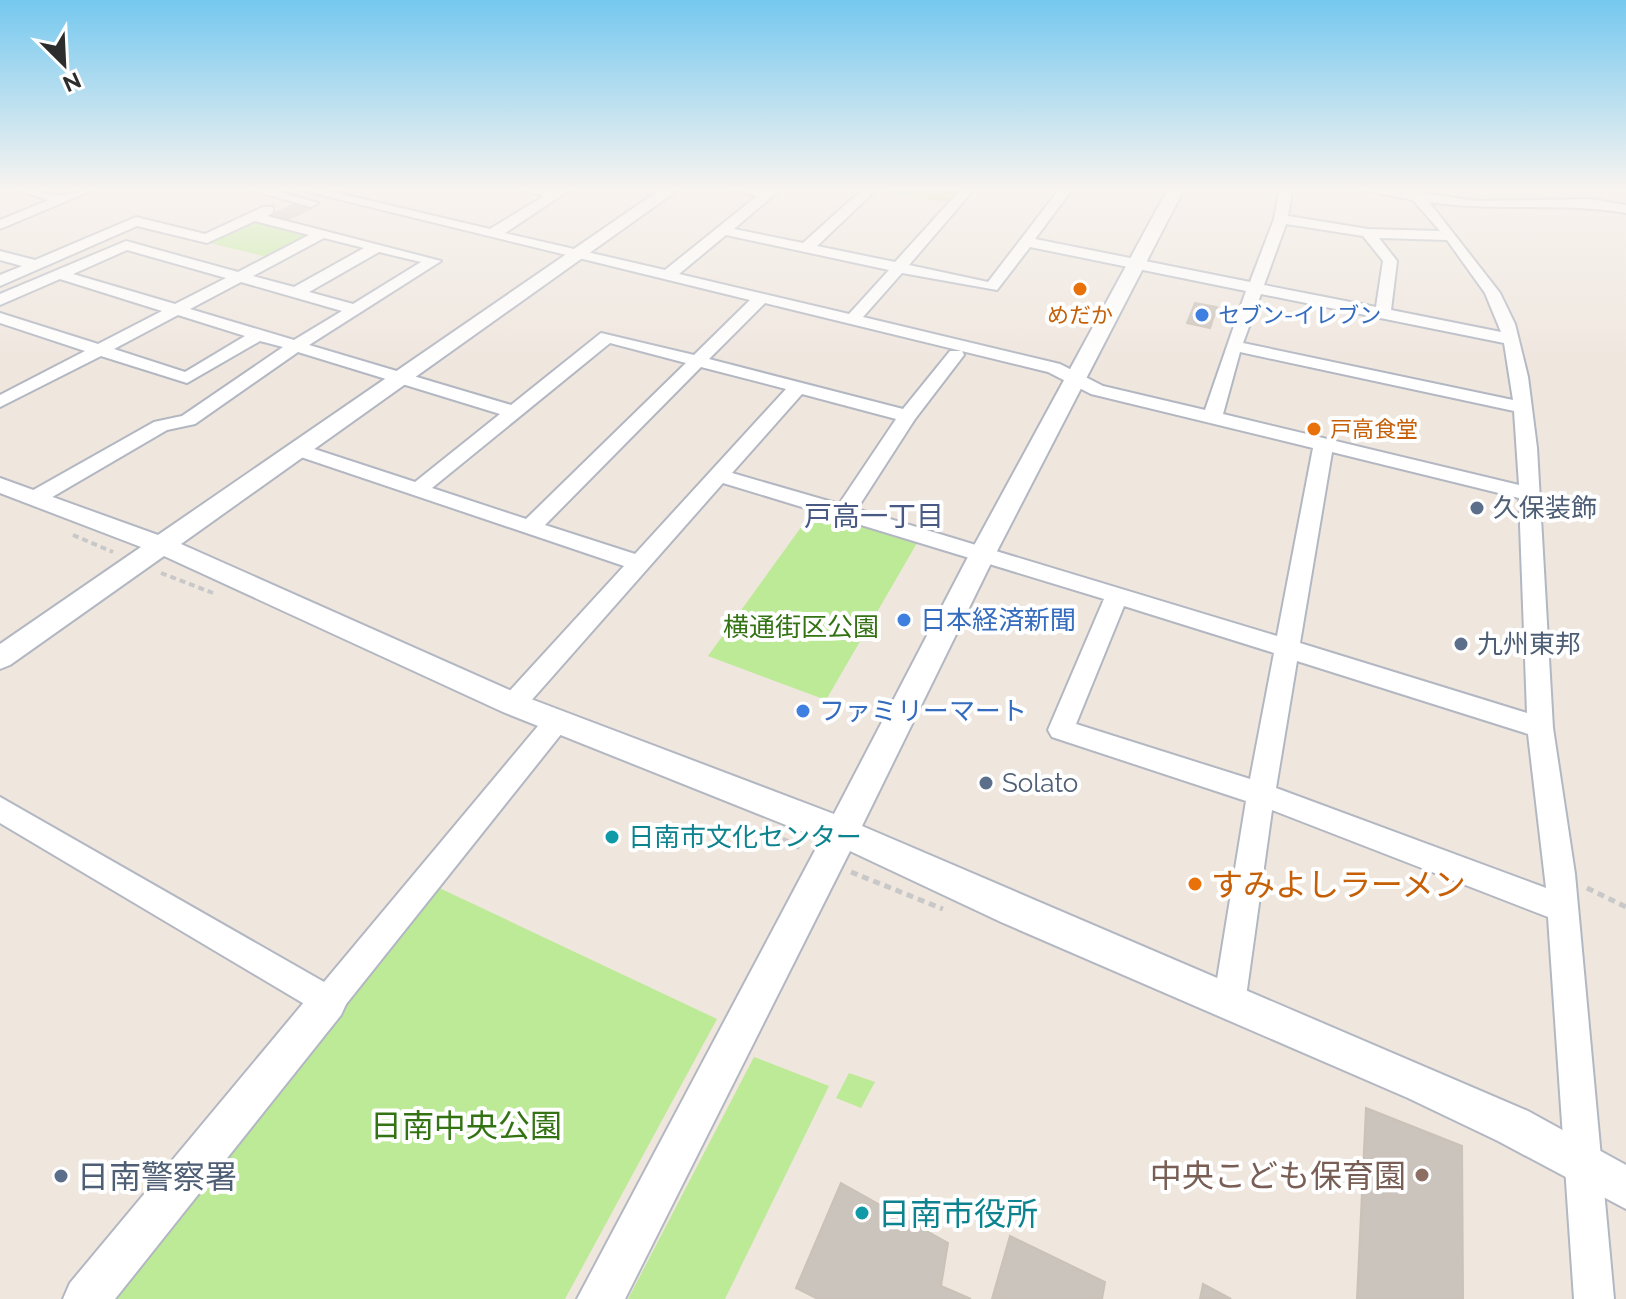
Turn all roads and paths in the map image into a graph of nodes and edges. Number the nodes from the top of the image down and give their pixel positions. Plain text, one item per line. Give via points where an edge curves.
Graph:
1 (75, 248) edge
2 (120, 248) edge
3 (135, 248) edge
4 (296, 248) edge
5 (376, 248) edge
6 (380, 248) edge
7 (524, 248) edge
8 (537, 248) edge
9 (587, 248) edge
10 (703, 248) edge
11 (810, 248) edge
12 (916, 248) edge
13 (1023, 248) edge
14 (1053, 248) edge
15 (1146, 248) edge
16 (1270, 248) edge
17 (1379, 248) edge
18 (1458, 248) edge
19 (0, 255) edge
20 (571, 259) junction
21 (35, 265) junction
22 (1137, 266) junction
23 (899, 267) junction
24 (58, 274) junction
25 (668, 275) junction
26 (240, 278) junction
27 (0, 281) edge
28 (1253, 289) junction
29 (297, 292) junction
30 (0, 300) edge
31 (758, 302) junction
32 (354, 309) junction
33 (175, 311) junction
34 (1383, 314) junction
35 (0, 318) edge
36 (854, 318) junction
37 (258, 335) junction
38 (1510, 339) junction
39 (299, 344) junction
40 (1233, 346) junction
41 (99, 350) junction
42 (956, 355) junction
43 (699, 360) junction
44 (400, 375) junction
45 (1073, 381) junction
46 (796, 389) junction
47 (0, 402) edge
48 (1522, 407) junction
49 (514, 412) junction
50 (907, 416) junction
51 (1212, 419) junction
52 (1323, 446) junction
53 (296, 449) junction
54 (721, 476) junction
55 (0, 485) edge
56 (417, 490) junction
57 (1526, 493) junction
58 (35, 498) junction
59 (843, 514) junction
60 (529, 528) junction
61 (163, 546) junction
62 (983, 553) junction
63 (640, 564) junction
64 (1116, 597) junction
65 (1286, 649) junction
66 (0, 658) edge
67 (513, 704) junction
68 (557, 721) junction
69 (1540, 728) junction
70 (1261, 794) junction
71 (0, 809) edge
72 (842, 832) junction
73 (1560, 874) junction
74 (1626, 907) edge
75 (1561, 908) junction
76 (328, 1002) junction
77 (1229, 1004) junction
78 (1584, 1164) junction
79 (1626, 1188) edge
80 (86, 1299) edge
81 (600, 1299) edge
82 (1594, 1299) edge

1 - 21 street
2 - 24 street
3 - 26 street
4 - 26 street
5 - 29 street
6 - 32 street via 434,261
7 - 20 street
8 - 20 street
9 - 20 street
10 - 25 street
11 - 23 street
12 - 23 street
13 - 23 street via 992,287
14 - 22 street
15 - 22 street
16 - 28 street
17 - 34 street via 1390,261
18 - 38 street via 1503,312
19 - 21 street
20 - 25 street
20 - 31 street
20 - 44 street
21 - 27 street
22 - 28 street
22 - 45 street
23 - 36 street
24 - 30 street
24 - 33 street
25 - 31 street
26 - 29 street
26 - 33 street
28 - 34 street
28 - 40 street
29 - 32 street
31 - 36 street
31 - 42 street
31 - 43 street
32 - 39 street
33 - 37 street
33 - 41 street
34 - 38 street
35 - 41 street
36 - 45 street via 1054,368
37 - 39 street
37 - 41 street via 187,378
38 - 48 street
39 - 44 street
39 - 58 street via 188,420 161,426
40 - 48 street
40 - 51 street
41 - 47 street
42 - 45 street
42 - 50 street
43 - 46 street
43 - 49 street via 607,337
43 - 60 street
44 - 49 street
44 - 53 street
45 - 51 street
45 - 62 street
46 - 50 street
46 - 54 street
48 - 57 street
49 - 56 street
50 - 59 street
51 - 52 street
52 - 57 street
52 - 65 street
53 - 56 street
53 - 61 street
54 - 59 street
54 - 63 street
55 - 58 street
56 - 60 street
57 - 69 street
58 - 61 street
59 - 62 street
60 - 63 street
61 - 66 street
61 - 67 street
62 - 64 street
62 - 72 street
63 - 67 street
64 - 65 street
64 - 70 street via 1061,730
65 - 69 street
65 - 70 street
67 - 68 street
68 - 72 street
68 - 76 street
69 - 73 street
70 - 75 street
70 - 77 street
71 - 76 street
72 - 77 street
72 - 81 street
73 - 74 path
73 - 75 street
75 - 78 street
76 - 80 street
77 - 78 street via 1422,1084
78 - 79 street
78 - 82 street

